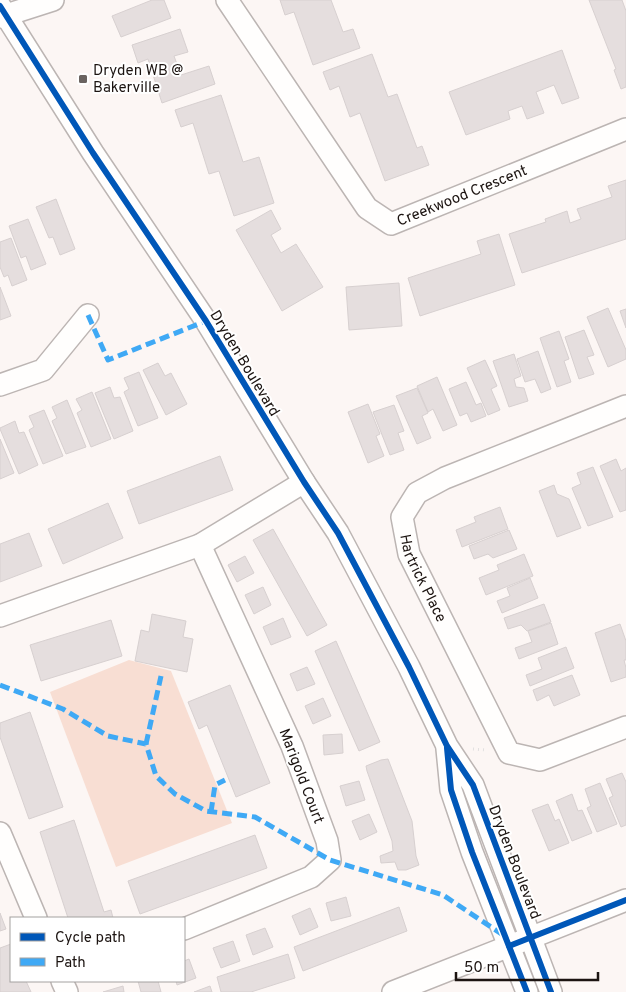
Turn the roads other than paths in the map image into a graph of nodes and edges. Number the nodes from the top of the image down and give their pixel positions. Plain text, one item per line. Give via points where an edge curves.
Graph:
1 (53, 0) edge
2 (227, 0) edge
3 (2, 13) edge
4 (626, 129) edge
5 (88, 315) dead end
6 (0, 386) edge
7 (626, 406) edge
8 (304, 482) junction
9 (200, 545) junction
10 (0, 616) edge
11 (626, 727) edge
12 (447, 746) junction
13 (0, 833) edge
14 (626, 900) edge
15 (36, 917) edge
16 (185, 929) edge
17 (530, 938) junction
18 (509, 946) junction
19 (393, 992) edge
20 (527, 992) edge
21 (551, 992) edge

1 - 3 street
2 - 4 street, Creekwood Crescent via 367,208 391,224
3 - 8 street, Dryden Boulevard via 201,314
5 - 6 street via 43,370
7 - 11 street, Hartrick Place via 445,478 417,493 402,518 409,554 509,753 540,760
8 - 9 street
8 - 12 street, Dryden Boulevard via 338,533
9 - 10 street
9 - 16 street, Marigold Court via 292,746 327,841 330,860 311,877
12 - 17 street, Dryden Boulevard via 473,785
12 - 18 street, Dryden Boulevard via 451,790
13 - 15 street
14 - 17 street
17 - 18 street
17 - 21 street, Dryden Boulevard
18 - 19 street
18 - 20 street, Dryden Boulevard

